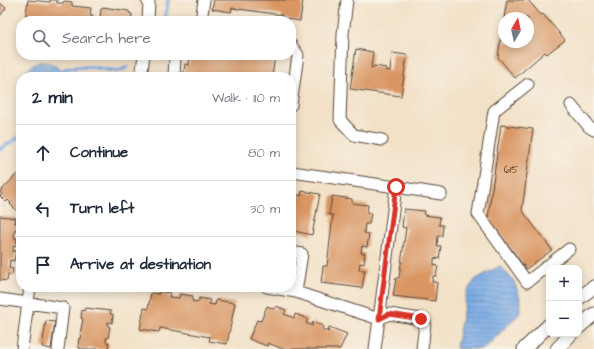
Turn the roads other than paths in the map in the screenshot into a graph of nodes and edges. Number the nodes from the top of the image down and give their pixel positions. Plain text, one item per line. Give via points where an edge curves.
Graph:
1 (148, 0) edge
2 (204, 0) edge
3 (347, 0) edge
4 (148, 16) edge
5 (202, 16) edge
6 (296, 52) edge
7 (143, 60) edge
8 (175, 60) edge
9 (142, 72) edge
10 (174, 72) edge
11 (296, 72) edge
12 (528, 84) dead end
13 (571, 105) dead end
14 (594, 130) edge
15 (382, 140) dead end
16 (296, 173) edge
17 (396, 187) junction
18 (441, 194) dead end
19 (569, 249) dead end
20 (296, 253) edge
21 (551, 265) edge
22 (546, 269) edge
23 (594, 287) edge
24 (29, 292) edge
25 (296, 292) joint
26 (582, 296) edge
27 (0, 299) edge
28 (28, 302) junction
29 (594, 314) edge
30 (379, 319) junction
31 (582, 324) edge
32 (546, 328) edge
33 (568, 337) edge
34 (22, 349) edge
35 (58, 349) edge
36 (375, 349) edge
37 (422, 349) edge
38 (524, 349) edge
39 (557, 349) edge

1 - 4 lane
2 - 5 lane
3 - 15 lane via 342,34 340,120 354,135
6 - 11 lane via 298,55
7 - 9 lane
8 - 10 lane
12 - 22 lane via 494,111 478,214 527,282
13 - 14 lane
16 - 17 lane
17 - 18 lane
17 - 30 lane
19 - 21 lane
20 - 25 lane via 302,254
23 - 26 main road
24 - 28 lane
25 - 30 lane
27 - 28 lane
28 - 34 lane
28 - 35 lane via 63,308
29 - 31 main road
30 - 36 lane
30 - 37 lane via 389,314 421,319 425,323
32 - 38 main road
33 - 39 main road

